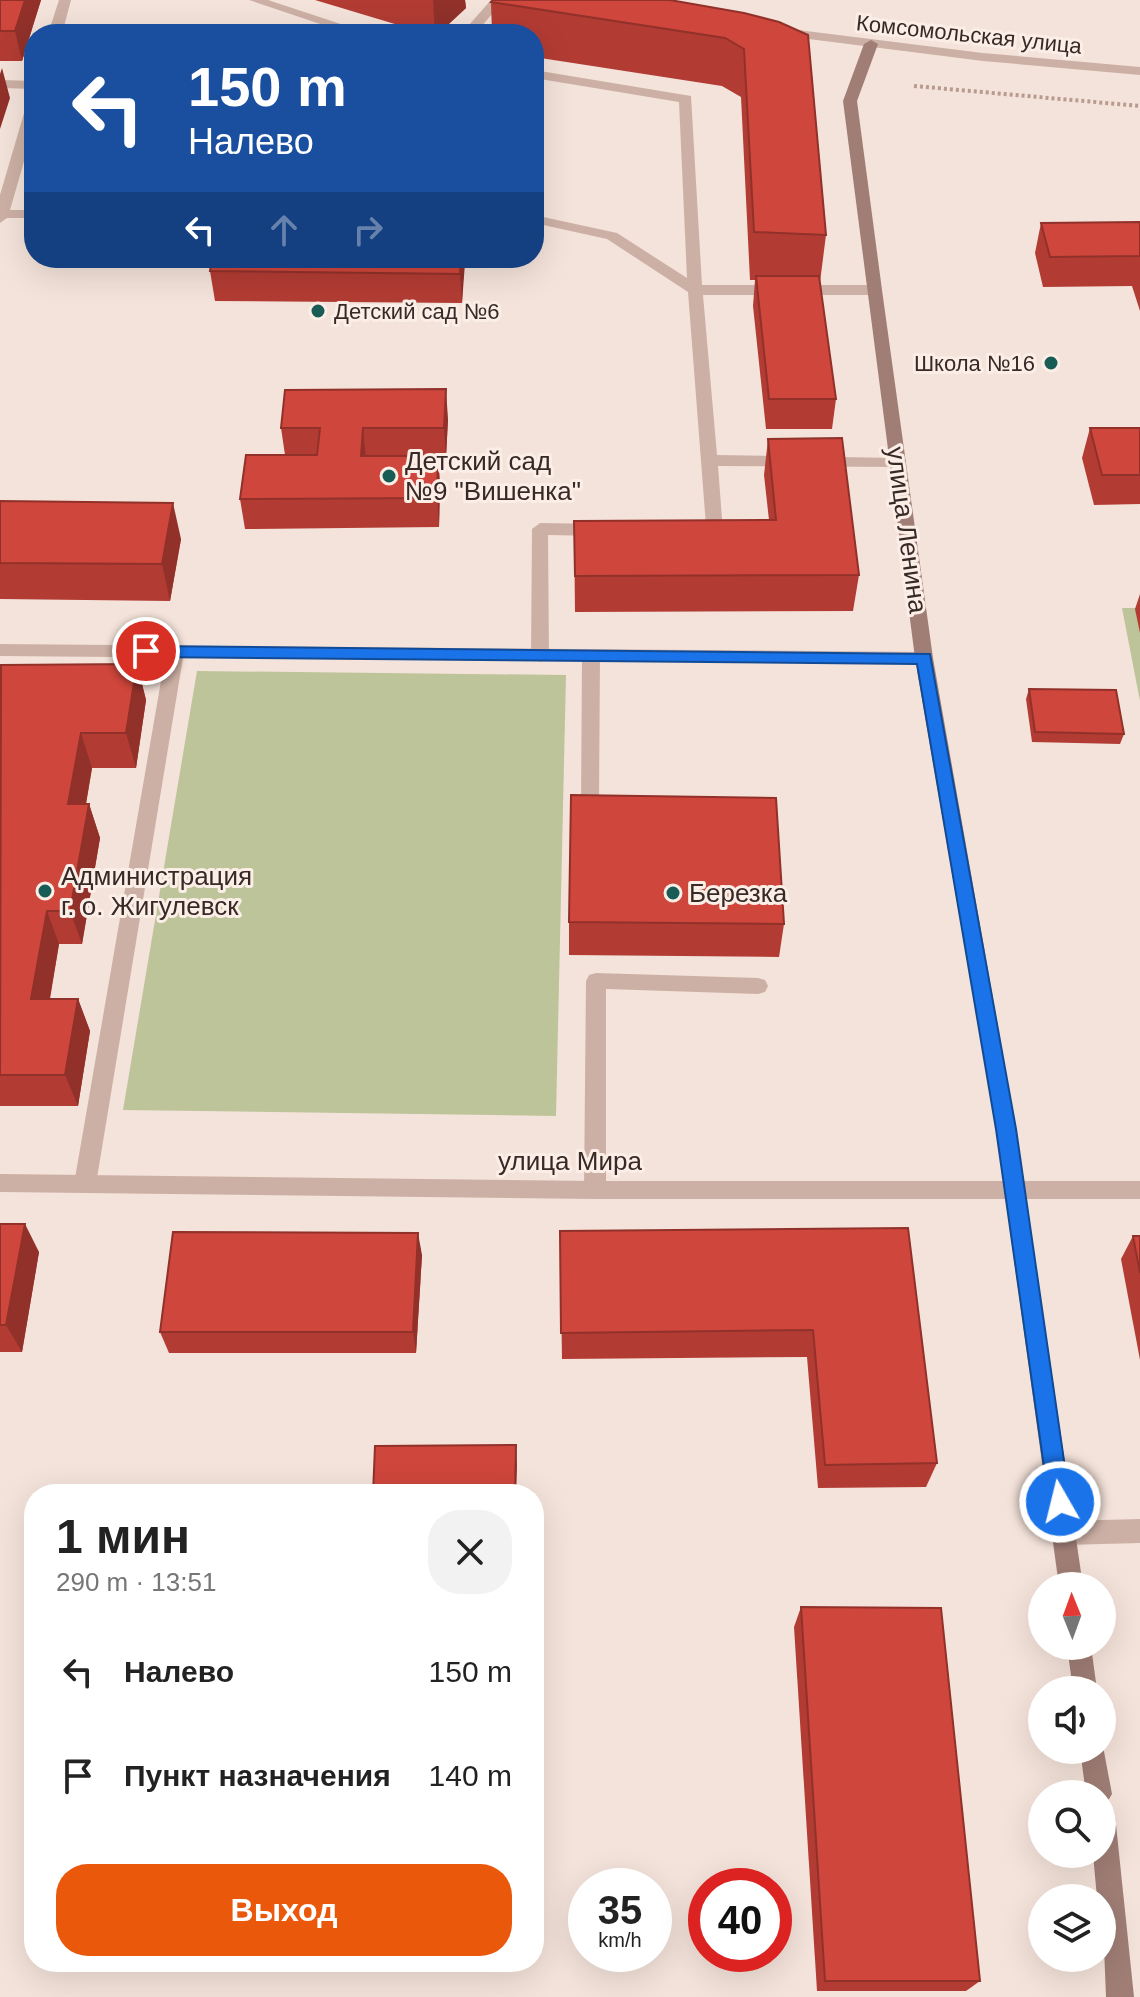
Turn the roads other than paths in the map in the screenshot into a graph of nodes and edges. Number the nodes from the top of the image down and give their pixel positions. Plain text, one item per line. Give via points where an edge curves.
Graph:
1 (65, 0) edge
2 (255, 0) edge
3 (498, 0) edge
4 (58, 24) edge
5 (332, 24) edge
6 (477, 24) edge
7 (766, 29) edge
8 (871, 44) junction
9 (1140, 71) edge
10 (544, 76) edge
11 (0, 84) edge
12 (24, 85) edge
13 (24, 138) edge
14 (24, 215) edge
15 (1, 217) edge
16 (544, 221) edge
17 (695, 290) junction
18 (874, 290) junction
19 (710, 460) junction
20 (898, 463) junction
21 (620, 531) edge
22 (683, 531) edge
23 (0, 650) edge
24 (175, 652) junction
25 (540, 656) junction
26 (591, 656) junction
27 (924, 658) junction
28 (622, 809) edge
29 (758, 986) dead end
30 (0, 1183) edge
31 (85, 1184) junction
32 (595, 1190) junction
33 (1014, 1190) junction
34 (1140, 1190) edge
35 (1140, 1531) edge
36 (1064, 1533) junction
37 (1069, 1572) edge
38 (1107, 1868) edge
39 (1120, 1997) edge

1 - 4 street
2 - 5 street
3 - 6 street
7 - 8 street, Комсомольская улица
8 - 9 street, Комсомольская улица
8 - 18 street, улица Ленина via 850,101
10 - 17 street via 686,99
11 - 12 street
13 - 15 street
14 - 15 street
16 - 17 street via 612,236
17 - 18 street
17 - 19 street
18 - 20 street, улица Ленина
19 - 20 street
19 - 22 street via 715,532
20 - 27 street, улица Ленина
21 - 25 street via 540,529
23 - 24 street
24 - 25 street
24 - 31 street
25 - 26 street
26 - 27 street
26 - 28 street via 590,808
27 - 33 street, улица Ленина
29 - 32 street via 596,981
30 - 31 street, улица Мира
31 - 32 street, улица Мира
32 - 33 street, улица Мира
33 - 34 street, улица Мира
33 - 36 street, улица Ленина
35 - 36 street
36 - 37 street, улица Ленина
38 - 39 street

